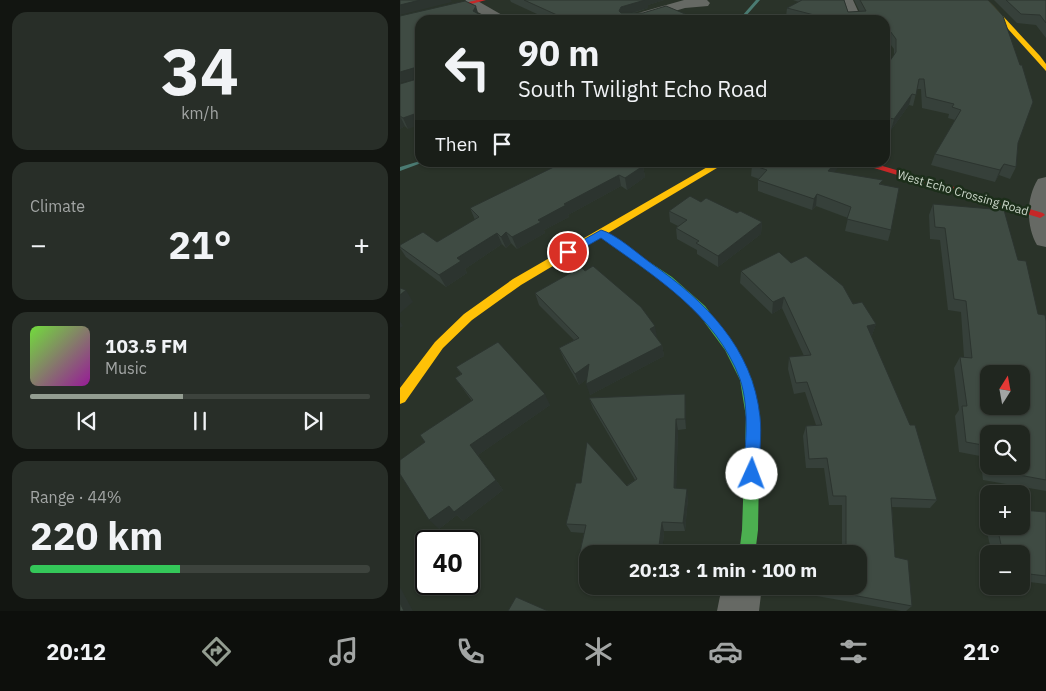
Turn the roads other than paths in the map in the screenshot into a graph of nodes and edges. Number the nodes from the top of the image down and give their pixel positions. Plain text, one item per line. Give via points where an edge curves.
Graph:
1 (847, 0) edge
2 (985, 0) edge
3 (477, 2) edge
4 (703, 2) dead end
5 (424, 15) edge
6 (496, 15) edge
7 (646, 15) edge
8 (853, 15) edge
9 (415, 17) edge
10 (400, 21) edge
11 (1046, 69) edge
12 (715, 167) edge
13 (875, 167) edge
14 (1046, 184) edge
15 (1040, 215) junction
16 (601, 233) junction
17 (1046, 239) edge
18 (400, 398) edge
19 (748, 545) edge
20 (741, 595) edge
21 (738, 611) edge

1 - 8 street
2 - 11 street
3 - 5 street
3 - 6 street
4 - 7 street
9 - 10 street
12 - 16 street
13 - 15 street, West Echo Crossing Road
14 - 15 street
15 - 17 street
16 - 18 street via 517,282 468,317 439,345
16 - 19 street via 668,280 701,309 730,346 746,380 753,417
20 - 21 street

